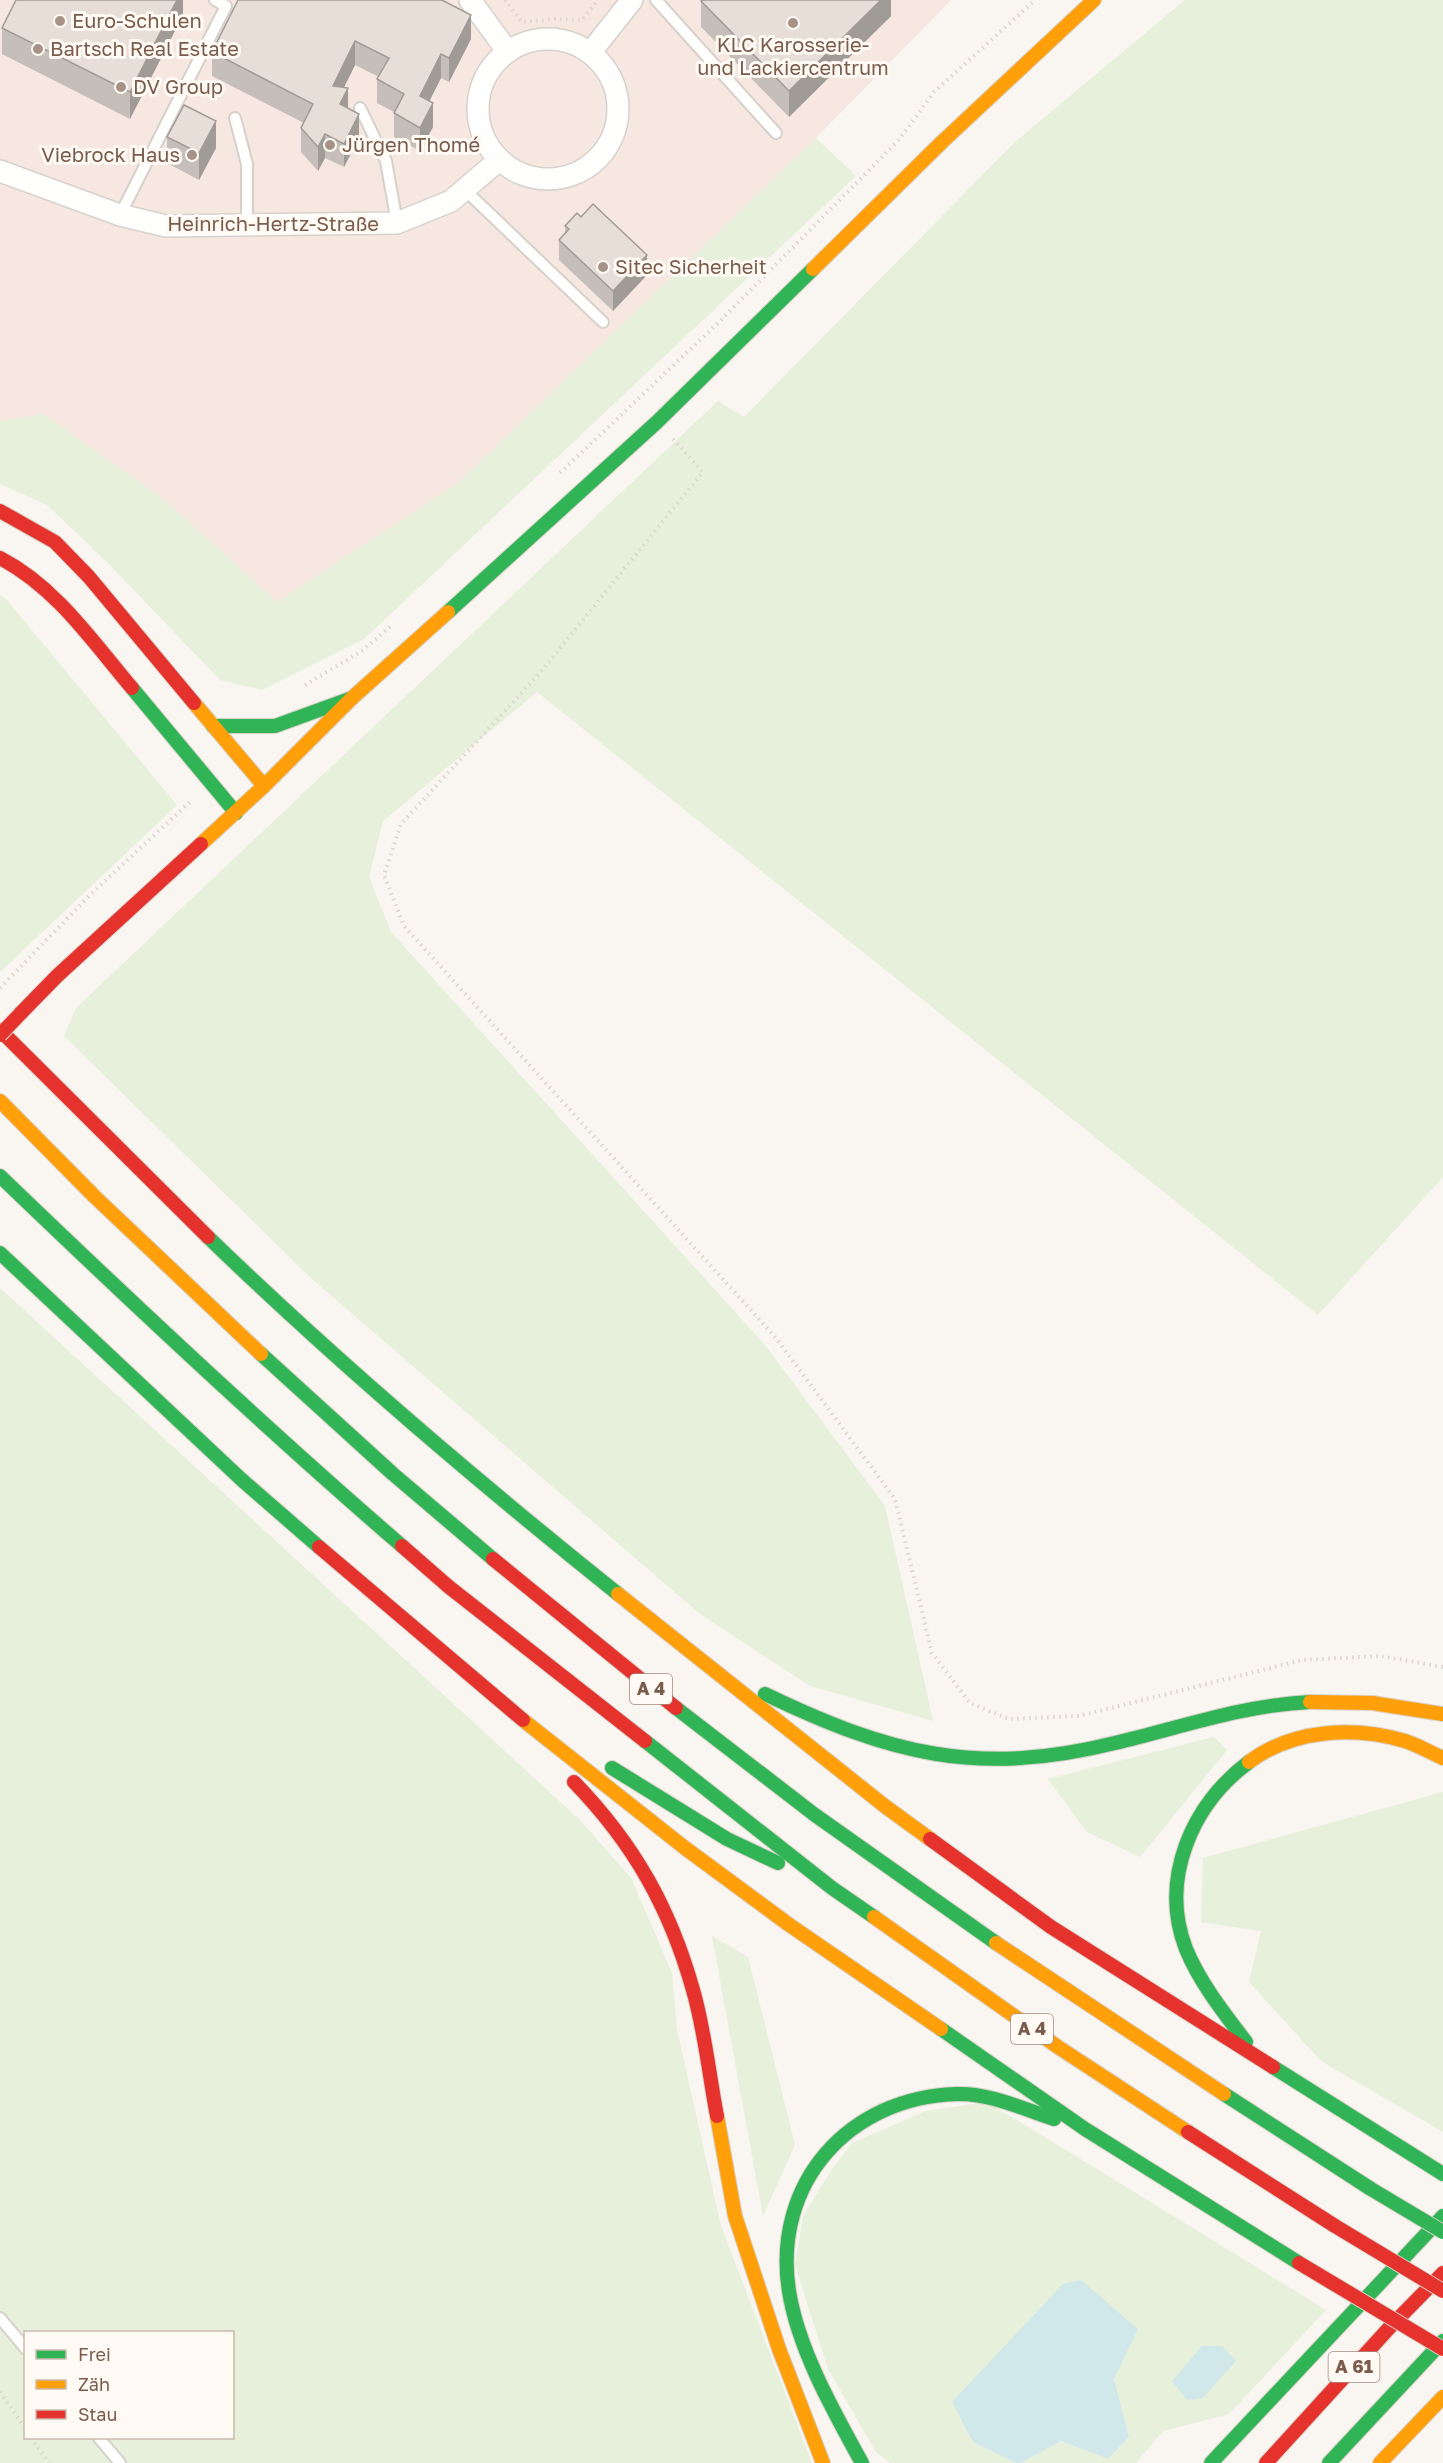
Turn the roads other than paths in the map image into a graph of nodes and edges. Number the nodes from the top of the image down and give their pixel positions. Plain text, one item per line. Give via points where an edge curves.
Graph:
1 (215, 0) edge
2 (470, 0) edge
3 (633, 0) edge
4 (656, 0) edge
5 (1094, 0) edge
6 (508, 52) junction
7 (590, 53) junction
8 (360, 108) dead end
9 (235, 118) dead end
10 (776, 133) dead end
11 (500, 160) junction
12 (0, 171) edge
13 (465, 190) junction
14 (120, 215) junction
15 (397, 223) junction
16 (247, 225) junction
17 (603, 322) dead end
18 (0, 511) edge
19 (0, 558) edge
20 (352, 698) junction
21 (213, 726) junction
22 (264, 786) junction
23 (236, 813) junction
24 (0, 1030) edge
25 (0, 1035) edge
26 (0, 1101) edge
27 (0, 1176) edge
28 (0, 1253) edge
29 (703, 1663) junction
30 (483, 1688) junction
31 (1443, 1714) edge
32 (585, 1751) dead end
33 (1443, 1758) edge
34 (605, 1764) dead end
35 (832, 1888) junction
36 (1258, 2058) junction
37 (1085, 2129) junction
38 (1443, 2174) edge
39 (1443, 2216) edge
40 (1443, 2232) edge
41 (1443, 2273) edge
42 (1443, 2290) edge
43 (0, 2318) edge
44 (1443, 2341) edge
45 (24, 2347) edge
46 (1443, 2349) edge
47 (1443, 2397) edge
48 (100, 2439) edge
49 (120, 2463) edge
50 (823, 2463) edge
51 (862, 2463) edge
52 (1210, 2463) edge
53 (1266, 2463) edge
54 (1329, 2463) edge
55 (1380, 2463) edge

1 - 14 lane via 226,6
2 - 6 street
3 - 7 street
4 - 10 lane
5 - 20 main road via 942,142 657,422
6 - 7 street via 528,42 549,39 571,43
6 - 11 street via 493,66 478,104 479,124 487,144
7 - 11 street via 606,70 615,91 618,113 613,135 601,155 584,170 563,178 540,179 518,173
8 - 15 lane via 386,161
9 - 16 lane via 246,164
11 - 13 street, Heinrich-Hertz-Straße
12 - 14 street, Heinrich-Hertz-Straße
13 - 15 street, Heinrich-Hertz-Straße via 451,201
13 - 17 lane
14 - 16 street, Heinrich-Hertz-Straße via 166,226
15 - 16 street, Heinrich-Hertz-Straße
18 - 21 main road via 55,542
19 - 23 main road via 19,567 62,606
20 - 21 main road via 275,726
20 - 22 main road
21 - 22 main road
22 - 23 main road
23 - 25 main road, bridge via 57,976
24 - 29 main road via 122,1154 342,1361 556,1545
26 - 40 main road, A 4, bridge via 83,1187 281,1376 613,1660 818,1817 1018,1958
27 - 35 main road, A 4 via 182,1350 448,1587
28 - 30 main road via 242,1480
29 - 31 main road via 829,1725 873,1741 918,1752 1005,1760 1094,1749 1253,1709 1308,1701 1387,1704
29 - 36 main road via 886,1807 1051,1927
30 - 32 main road
30 - 37 main road via 722,1876
30 - 50 main road via 602,1810 632,1852 670,1920 694,1992 735,2216 779,2349
33 - 36 main road via 1377,1734 1326,1732 1296,1738 1266,1749 1244,1763 1223,1781 1192,1826 1177,1875 1181,1932 1204,1986
34 - 35 main road via 727,1839
35 - 42 main road, A 4, bridge via 1058,2047 1236,2164
36 - 38 main road
37 - 46 main road, bridge
37 - 51 main road via 990,2099 959,2094 929,2096 864,2118 844,2132 807,2175 789,2221 785,2255 789,2292 811,2357
39 - 52 main road
41 - 53 main road, A 61
43 - 45 lane
44 - 54 main road, A 61
47 - 55 main road
48 - 49 lane

